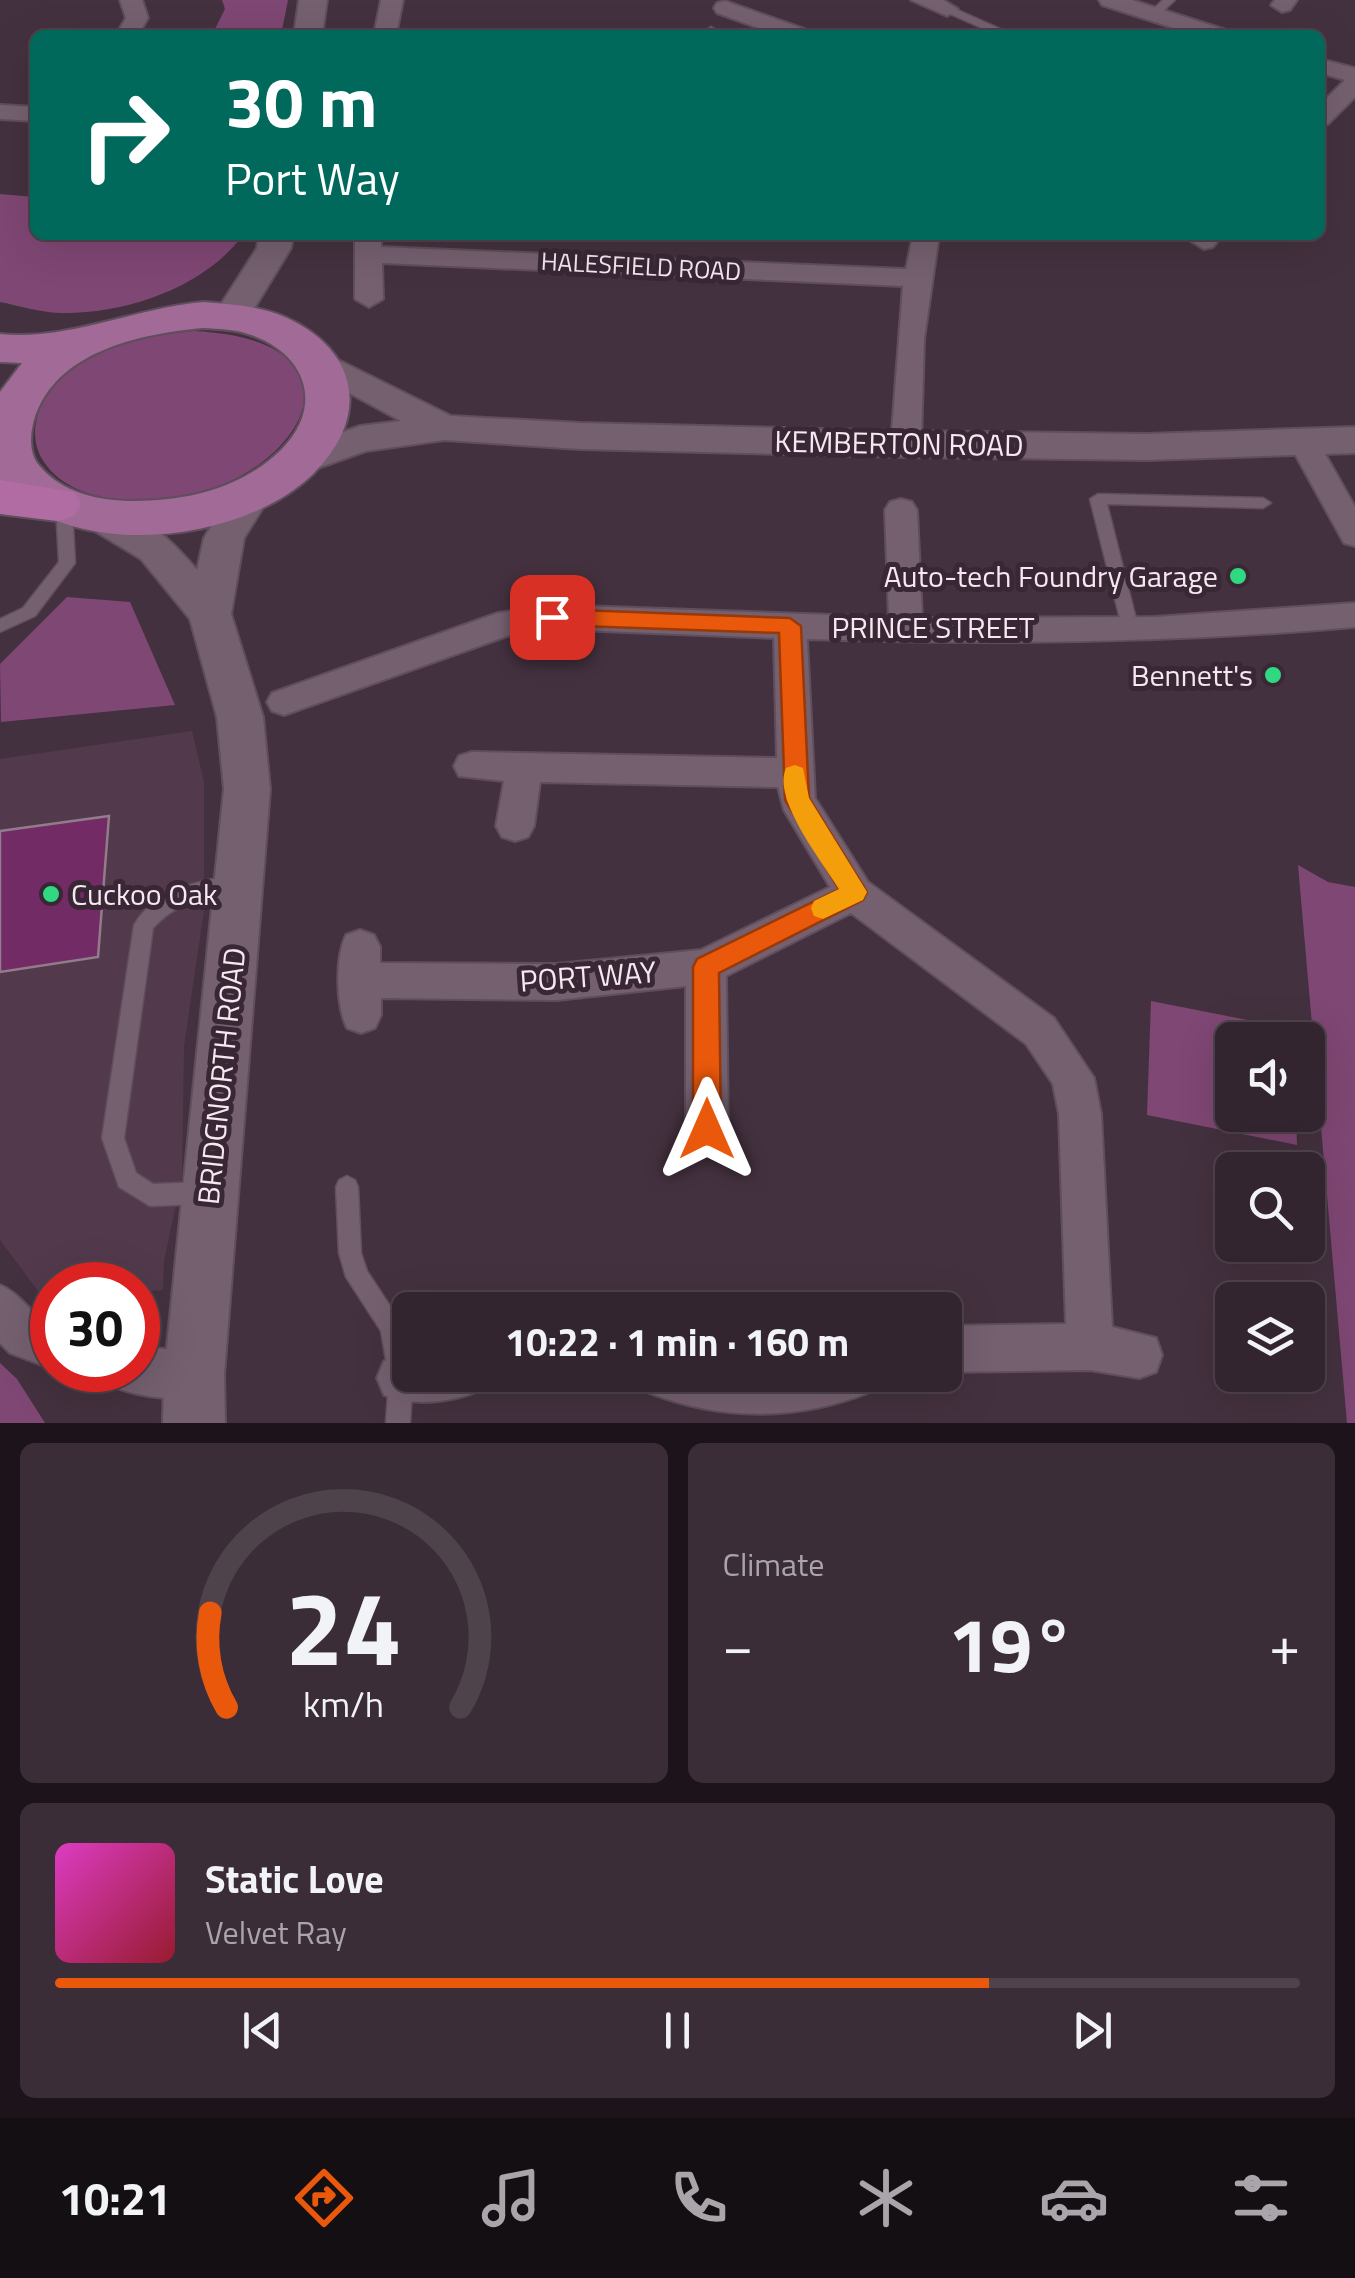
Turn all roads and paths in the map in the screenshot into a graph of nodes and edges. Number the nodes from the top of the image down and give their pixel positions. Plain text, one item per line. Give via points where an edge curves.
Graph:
1 (131, 0) edge
2 (313, 0) edge
3 (392, 0) edge
4 (922, 0) edge
5 (1110, 0) edge
6 (1162, 7) edge
7 (947, 9) joint
8 (130, 30) edge
9 (309, 30) edge
10 (386, 30) edge
11 (710, 30) edge
12 (786, 30) edge
13 (997, 30) edge
14 (1208, 30) edge
15 (1325, 68) edge
16 (1355, 79) edge
17 (0, 112) edge
18 (1325, 113) edge
19 (30, 114) edge
20 (644, 240) edge
21 (925, 240) edge
22 (275, 242) edge
23 (367, 244) edge
24 (637, 265) junction
25 (916, 278) junction
26 (369, 299) dead end
27 (231, 317) junction
28 (91, 340) junction
29 (0, 348) edge
30 (320, 362) junction
31 (5, 413) edge
32 (444, 428) junction
33 (1355, 440) edge
34 (1304, 443) junction
35 (906, 444) junction
36 (298, 462) junction
37 (252, 493) junction
38 (0, 497) edge
39 (1263, 503) dead end
40 (75, 510) junction
41 (901, 510) dead end
42 (1355, 535) edge
43 (210, 614) junction
44 (1355, 615) edge
45 (0, 626) edge
46 (790, 626) junction
47 (1130, 627) junction
48 (906, 630) junction
49 (284, 702) dead end
50 (472, 766) dead end
51 (524, 767) junction
52 (794, 773) junction
53 (515, 826) dead end
54 (240, 882) junction
55 (854, 892) junction
56 (706, 967) junction
57 (362, 981) dead end
58 (707, 1129) dead end
59 (347, 1187) dead end
60 (210, 1193) junction
61 (0, 1308) edge
62 (30, 1339) edge
63 (1090, 1347) junction
64 (962, 1349) edge
65 (1138, 1355) dead end
66 (160, 1383) edge
67 (756, 1392) edge
68 (784, 1392) edge
69 (194, 1399) edge
70 (399, 1401) edge

1 - 8 street via 137,18
2 - 9 street
3 - 10 street
4 - 7 street
5 - 6 street
6 - 14 street
7 - 13 lane
11 - 12 street via 730,9
15 - 16 street
16 - 18 street
17 - 19 street
20 - 24 street
21 - 25 street
22 - 27 street
23 - 24 street, HALESFIELD ROAD
23 - 26 street
24 - 25 street, HALESFIELD ROAD
25 - 35 street
27 - 28 main road via 146,321
27 - 30 main road via 284,333
28 - 29 main road
28 - 31 main road via 39,374
30 - 32 street, KEMBERTON ROAD
30 - 36 main road via 330,385 330,410
31 - 40 main road via 13,466 30,487
32 - 35 street, KEMBERTON ROAD
32 - 36 street, KEMBERTON ROAD via 360,439
33 - 34 street, KEMBERTON ROAD
34 - 35 street, KEMBERTON ROAD
34 - 42 street
36 - 37 main road
37 - 40 main road via 154,519
37 - 43 street, BRIDGNORTH ROAD via 224,538
38 - 40 highway
39 - 47 lane via 1098,499
40 - 43 street, BRIDGNORTH ROAD via 156,549
40 - 45 lane via 66,564 29,612
41 - 48 street
43 - 54 street, BRIDGNORTH ROAD via 240,716 247,789
44 - 47 street, PRINCE STREET
46 - 48 street, PRINCE STREET
46 - 49 street, PRINCE STREET via 552,617 510,622
46 - 52 street
47 - 48 street, PRINCE STREET
50 - 51 street
51 - 52 street
51 - 53 street
52 - 55 street via 797,800
54 - 60 street, BRIDGNORTH ROAD
54 - 60 lane via 192,888 162,904 144,924 113,1138 126,1180 150,1195
55 - 56 street, PORT WAY
55 - 63 street via 1040,1031 1074,1078
56 - 57 street, PORT WAY via 557,982
56 - 58 street
59 - 70 lane via 350,1253 356,1277 392,1327
60 - 69 street, BRIDGNORTH ROAD
61 - 62 street
63 - 64 street
63 - 65 street
66 - 69 street
67 - 68 street

